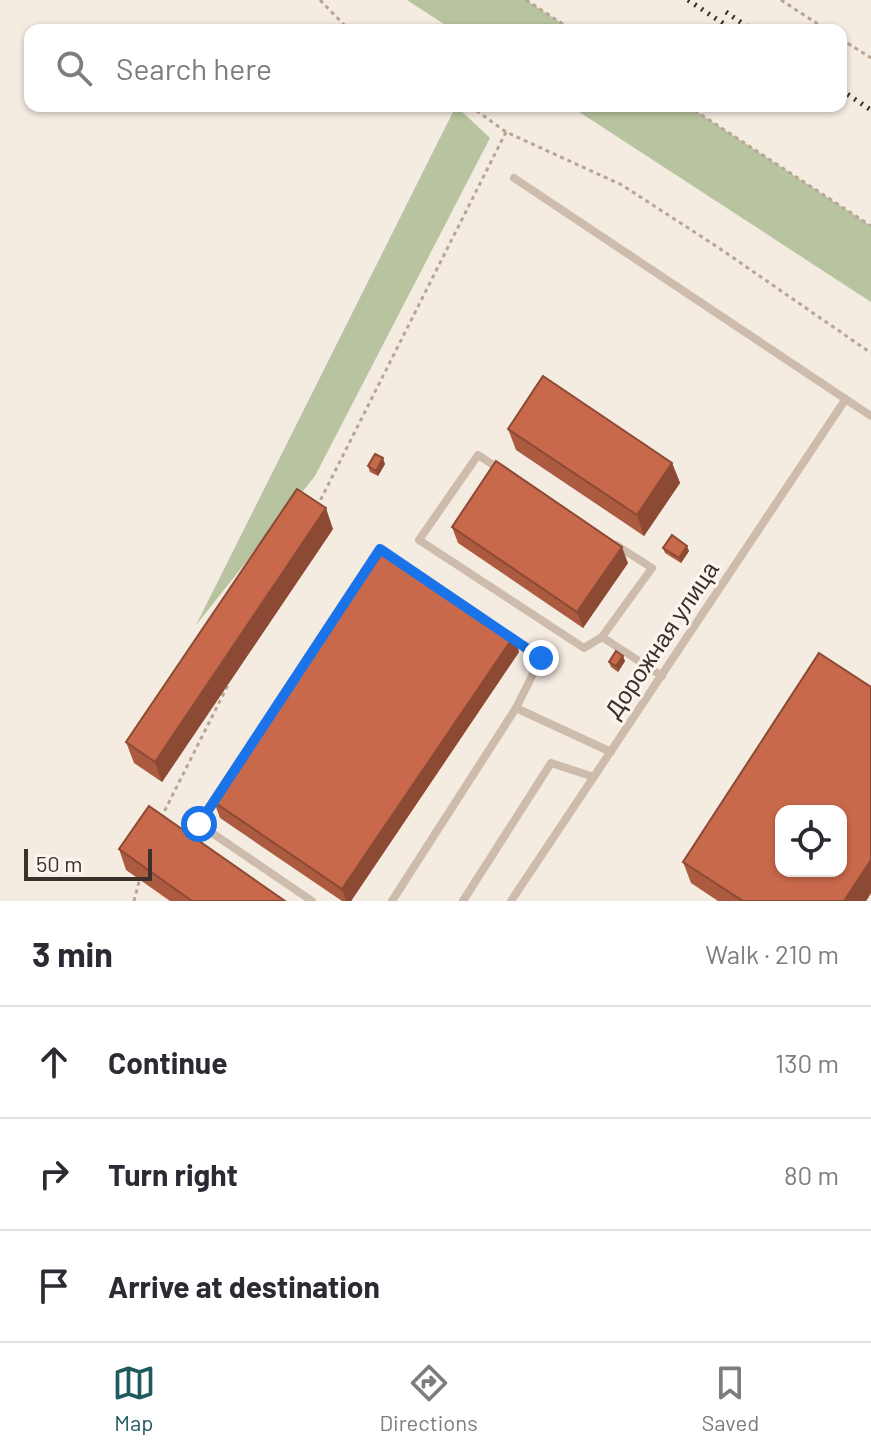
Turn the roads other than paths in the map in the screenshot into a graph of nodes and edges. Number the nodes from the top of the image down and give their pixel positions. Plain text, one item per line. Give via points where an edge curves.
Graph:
1 (514, 178) dead end
2 (845, 400) junction
3 (871, 416) edge
4 (504, 473) edge
5 (612, 542) edge
6 (405, 566) edge
7 (504, 633) edge
8 (602, 637) junction
9 (662, 676) junction
10 (516, 708) junction
11 (611, 752) junction
12 (594, 777) junction
13 (312, 901) edge
14 (392, 901) edge
15 (463, 901) edge
16 (511, 901) edge

1 - 2 lane
2 - 3 lane
2 - 9 lane, Дорожная улица
4 - 8 lane via 478,455 419,540 584,648
5 - 8 lane via 652,568
6 - 13 lane via 380,549 199,824
7 - 10 lane via 541,658
8 - 9 lane
9 - 11 lane, Дорожная улица
10 - 11 lane
10 - 14 lane
11 - 12 lane, Дорожная улица
12 - 15 lane via 551,763
12 - 16 lane, Дорожная улица

